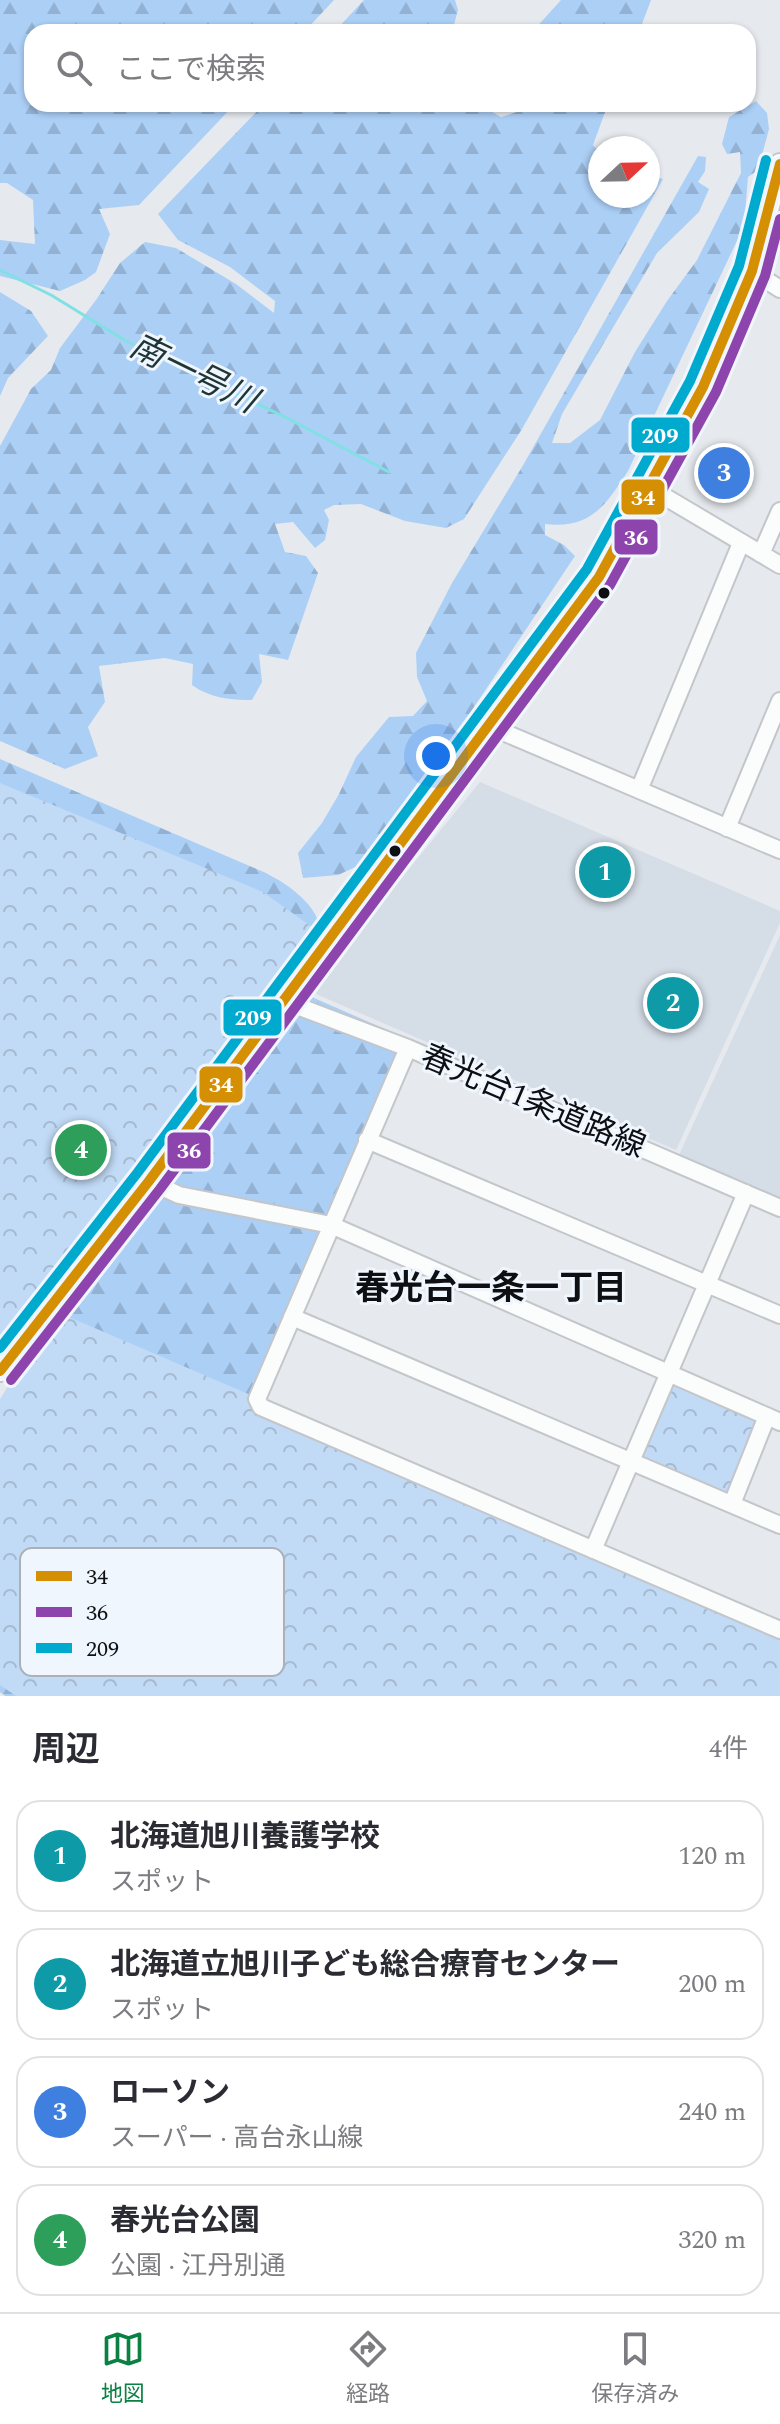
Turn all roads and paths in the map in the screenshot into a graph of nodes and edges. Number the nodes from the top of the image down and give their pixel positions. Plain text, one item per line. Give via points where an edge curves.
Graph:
1 (780, 164) edge
2 (752, 271) junction
3 (780, 289) edge
4 (650, 488) junction
5 (780, 511) edge
6 (741, 543) junction
7 (761, 554) junction
8 (780, 565) edge
9 (780, 701) edge
10 (489, 726) junction
11 (639, 790) junction
12 (727, 828) junction
13 (780, 850) edge
14 (284, 1001) junction
15 (408, 1048) junction
16 (367, 1140) junction
17 (149, 1181) junction
18 (746, 1193) junction
19 (780, 1208) edge
20 (331, 1225) junction
21 (708, 1284) junction
22 (780, 1315) edge
23 (292, 1317) junction
24 (0, 1371) edge
25 (667, 1375) junction
26 (773, 1419) edge
27 (631, 1461) junction
28 (732, 1504) junction
29 (780, 1525) edge
30 (593, 1550) junction
31 (780, 1630) edge

1 - 2 main road
2 - 3 street
2 - 4 main road via 703,387
4 - 6 street
4 - 10 main road via 599,577
5 - 7 street
6 - 7 street
6 - 11 street
7 - 8 street
9 - 12 street
10 - 11 street
10 - 14 main road
11 - 12 street
12 - 13 street
14 - 15 street, 春光台1条道路線
14 - 17 main road
15 - 16 street
15 - 18 street, 春光台1条道路線
16 - 20 street
16 - 21 street
17 - 20 street via 179,1195
17 - 24 main road
18 - 19 street, 春光台1条道路線
18 - 21 street
20 - 23 street
20 - 25 street
21 - 22 street
21 - 25 street
23 - 27 street
23 - 30 street via 257,1399 261,1407
25 - 26 street
25 - 27 street
26 - 28 street
27 - 28 street
27 - 30 street
28 - 29 street
30 - 31 street

